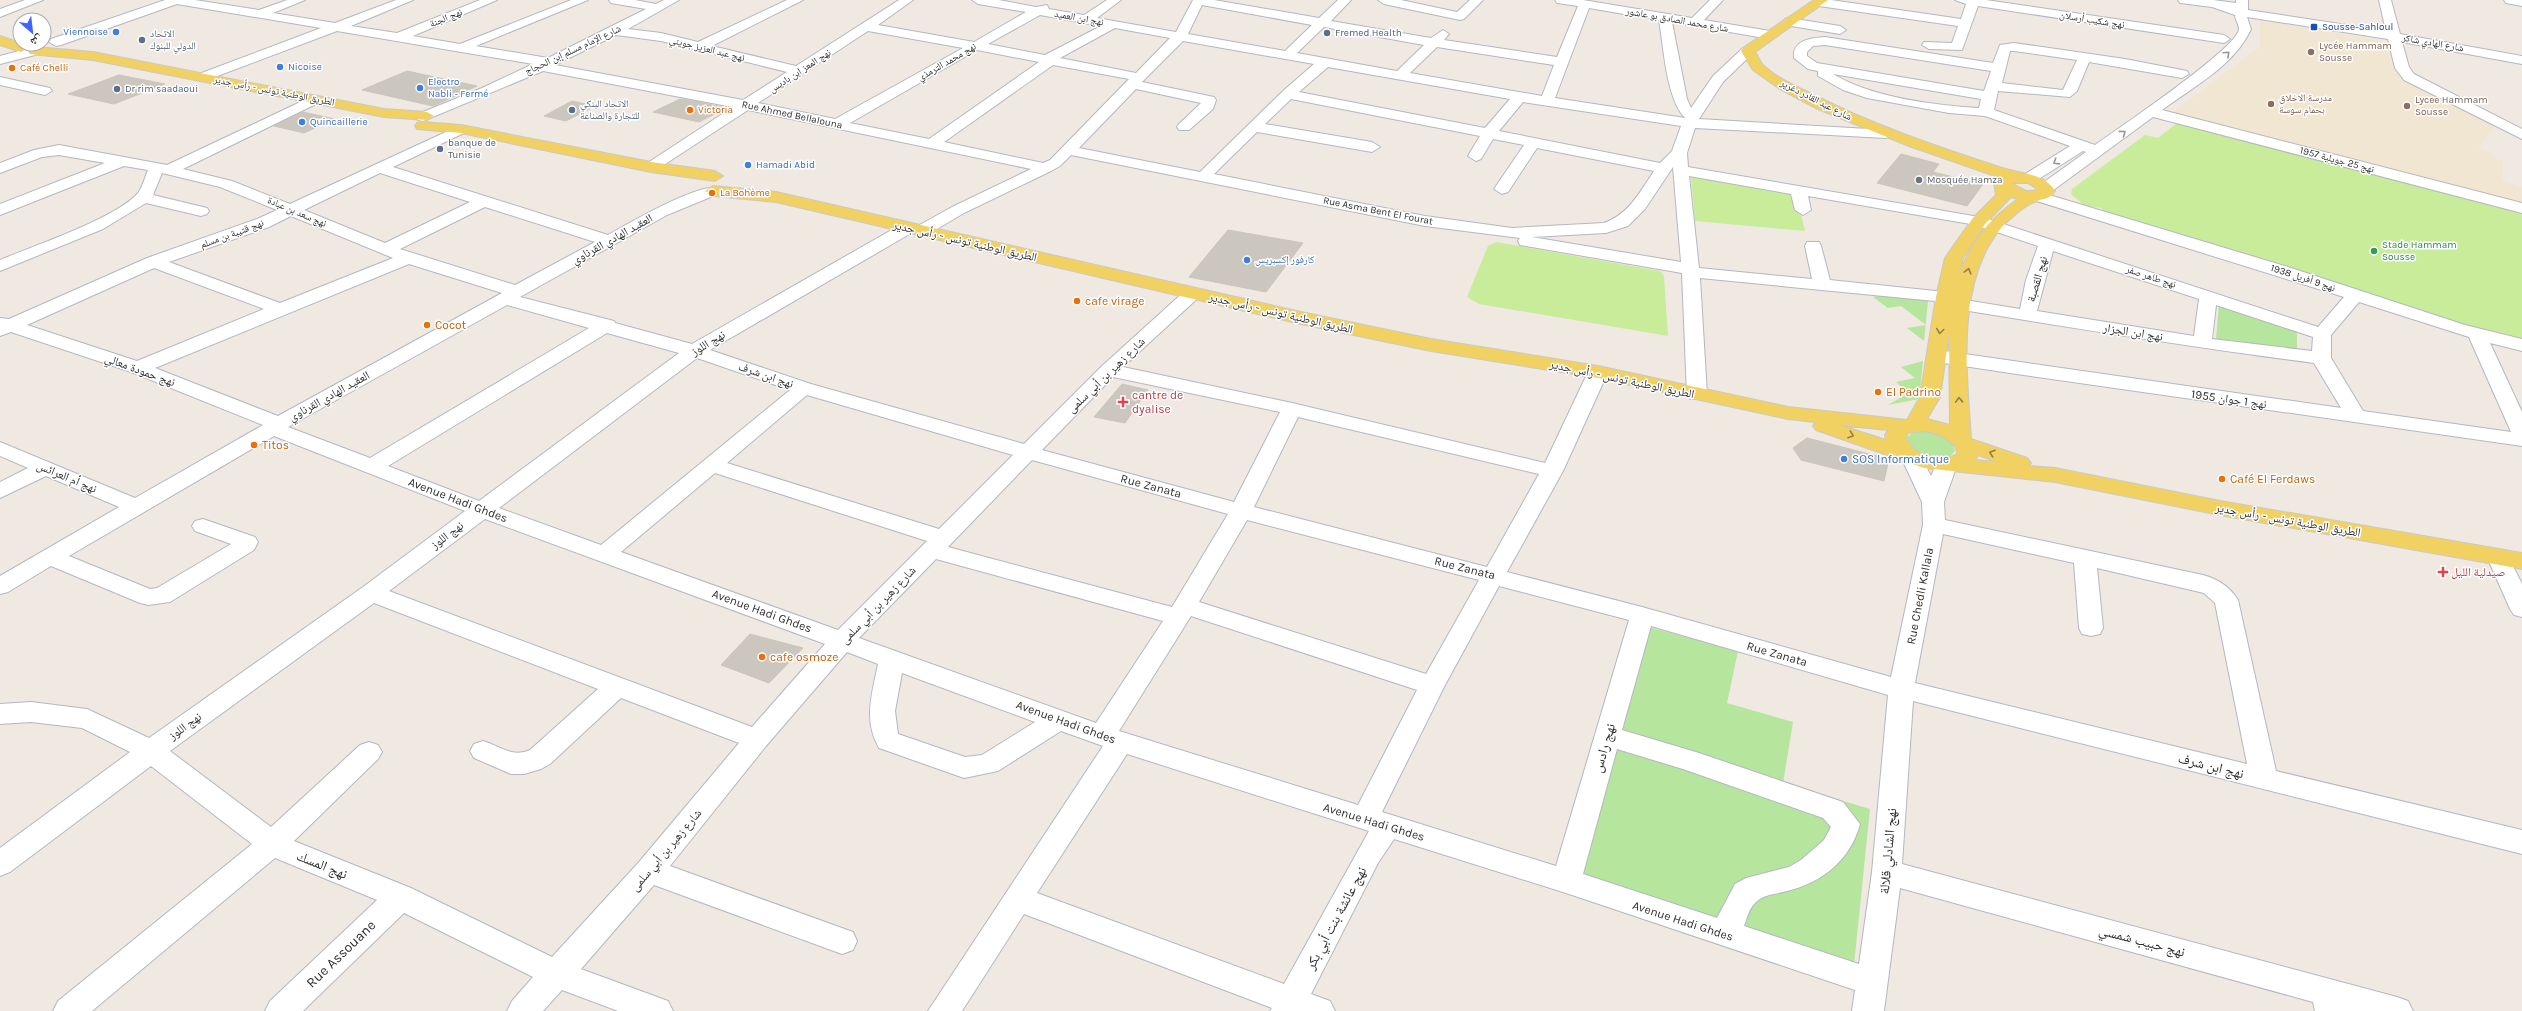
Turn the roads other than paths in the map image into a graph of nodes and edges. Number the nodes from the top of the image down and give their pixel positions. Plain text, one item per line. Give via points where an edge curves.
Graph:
1 (37, 0) edge
2 (175, 0) edge
3 (299, 0) edge
4 (407, 0) edge
5 (491, 0) edge
6 (582, 0) edge
7 (615, 0) edge
8 (673, 0) edge
9 (797, 0) edge
10 (907, 0) edge
11 (978, 0) edge
12 (1056, 0) edge
13 (1115, 0) edge
14 (1199, 0) edge
15 (1345, 0) edge
16 (1384, 0) edge
17 (1477, 0) edge
18 (1561, 0) edge
19 (1717, 0) edge
20 (2184, 0) edge
21 (2385, 0) edge
22 (1821, 1) edge
23 (1970, 1) edge
24 (1585, 4) junction
25 (658, 8) junction
26 (2242, 10) edge
27 (1039, 11) junction
28 (0, 12) edge
29 (261, 13) junction
30 (1460, 16) junction
31 (1665, 18) junction
32 (1087, 19) junction
33 (1320, 22) junction
34 (1789, 22) junction
35 (1694, 23) junction
36 (1966, 23) junction
37 (1114, 24) junction
38 (336, 26) junction
39 (866, 27) junction
40 (615, 31) junction
41 (1770, 35) junction
42 (0, 36) edge
43 (401, 36) junction
44 (1180, 36) junction
45 (2394, 36) junction
46 (2224, 39) junction
47 (0, 40) edge
48 (12, 41) edge
49 (52, 41) edge
50 (12, 43) edge
51 (52, 43) edge
52 (1436, 43) junction
53 (975, 46) junction
54 (463, 47) junction
55 (698, 47) junction
56 (52, 50) edge
57 (1748, 51) junction
58 (13, 52) edge
59 (16, 52) edge
60 (1288, 55) junction
61 (93, 56) junction
62 (0, 57) edge
63 (2084, 59) dead end
64 (0, 60) edge
65 (1049, 60) junction
66 (2522, 60) edge
67 (1324, 62) junction
68 (1562, 62) junction
69 (543, 64) junction
70 (1813, 66) junction
71 (1997, 68) junction
72 (799, 71) junction
73 (2182, 74) junction
74 (1401, 75) junction
75 (204, 77) junction
76 (0, 81) edge
77 (1135, 81) junction
78 (45, 91) dead end
79 (1991, 91) junction
80 (1288, 94) junction
81 (1520, 97) junction
82 (313, 100) junction
83 (1547, 101) junction
84 (745, 105) junction
85 (1987, 112) junction
86 (2152, 112) junction
87 (1692, 119) junction
88 (425, 120) junction
89 (837, 124) junction
90 (1184, 127) dead end
91 (1254, 127) junction
92 (461, 129) junction
93 (1489, 133) junction
94 (1886, 134) junction
95 (2522, 135) edge
96 (1534, 141) junction
97 (932, 144) junction
98 (2082, 145) junction
99 (1372, 147) dead end
100 (1068, 150) junction
101 (2098, 151) junction
102 (1679, 153) junction
103 (1476, 156) dead end
104 (123, 161) junction
105 (651, 167) junction
106 (0, 168) edge
107 (380, 168) junction
108 (1046, 168) junction
109 (1663, 168) junction
110 (169, 170) junction
111 (1681, 170) junction
112 (1204, 176) junction
113 (717, 184) junction
114 (2026, 187) junction
115 (692, 188) junction
116 (1502, 189) dead end
117 (1798, 190) junction
118 (145, 194) junction
119 (484, 201) junction
120 (2522, 208) edge
121 (0, 210) edge
122 (293, 210) junction
123 (1802, 210) dead end
124 (201, 211) dead end
125 (661, 212) junction
126 (1986, 223) junction
127 (920, 231) junction
128 (1497, 232) junction
129 (610, 241) junction
130 (2048, 242) junction
131 (1813, 246) dead end
132 (386, 249) junction
133 (408, 258) junction
134 (153, 262) junction
135 (0, 266) edge
136 (1691, 270) junction
137 (1822, 285) junction
138 (1193, 293) junction
139 (512, 295) junction
140 (2355, 295) junction
141 (2208, 296) junction
142 (1950, 302) junction
143 (280, 310) junction
144 (2027, 316) junction
145 (607, 325) junction
146 (3, 326) edge
147 (2322, 334) junction
148 (2477, 335) junction
149 (2202, 343) junction
150 (2522, 345) edge
151 (694, 351) junction
152 (1937, 356) junction
153 (2321, 358) junction
154 (1958, 359) junction
155 (138, 368) junction
156 (1109, 370) junction
157 (1598, 372) junction
158 (804, 388) junction
159 (1696, 395) junction
160 (1292, 409) junction
161 (1788, 413) junction
162 (2356, 416) junction
163 (1911, 425) junction
164 (275, 426) junction
165 (2522, 434) edge
166 (2522, 440) edge
167 (1962, 441) junction
168 (0, 448) edge
169 (1027, 452) junction
170 (1910, 456) junction
171 (710, 465) junction
172 (1949, 465) junction
173 (372, 466) junction
174 (45, 468) junction
175 (1552, 471) junction
176 (2055, 475) junction
177 (0, 491) edge
178 (135, 506) junction
179 (480, 509) junction
180 (1242, 511) junction
181 (1933, 513) junction
182 (203, 526) dead end
183 (936, 544) junction
184 (604, 554) junction
185 (50, 557) junction
186 (2085, 558) junction
187 (2498, 558) junction
188 (2522, 561) edge
189 (1492, 575) junction
190 (0, 586) edge
191 (371, 593) junction
192 (2522, 609) edge
193 (1182, 612) junction
194 (1642, 615) junction
195 (2091, 628) dead end
196 (843, 640) junction
197 (892, 658) junction
198 (618, 686) junction
199 (1432, 686) junction
200 (1901, 689) junction
201 (0, 714) edge
202 (1058, 720) junction
203 (1607, 736) junction
204 (757, 739) junction
205 (1111, 739) junction
206 (151, 751) junction
207 (483, 751) dead end
208 (369, 752) dead end
209 (2264, 779) junction
210 (1376, 823) junction
211 (2522, 842) edge
212 (272, 844) junction
213 (0, 864) edge
214 (649, 871) junction
215 (1887, 872) junction
216 (1566, 881) junction
217 (401, 897) junction
218 (1019, 899) junction
219 (1725, 935) junction
220 (842, 941) dead end
221 (557, 974) junction
222 (1873, 982) junction
223 (2329, 1001) edge
224 (1299, 1008) edge
225 (69, 1011) edge
226 (281, 1011) edge
227 (523, 1011) edge
228 (657, 1011) edge
229 (944, 1011) edge
230 (1868, 1011) edge
231 (2397, 1011) edge

1 - 28 street
2 - 29 street, Rue Ahmed Bellalouna
2 - 49 street
3 - 29 street
4 - 38 street
5 - 43 street, نهج الجنة
6 - 54 street
7 - 25 street
8 - 25 street, شارع اﻹمام مسلم إبن الحجاج
9 - 55 street
10 - 39 street, نهج المعز ابن باديس
11 - 27 street, نهج ابن العميد
12 - 27 street, نهج محمد الترمذي
13 - 32 street
14 - 33 street
14 - 44 street, نهج اللوز
15 - 33 street
16 - 30 street
17 - 30 street
18 - 24 street, شارع محمد الصادق بو عاشور
19 - 35 street
20 - 26 street, شارع الهادي شاكر
21 - 45 street
22 - 34 main road
22 - 36 street
23 - 36 street
23 - 46 street, نهج شكيب أرسلان
24 - 31 street, شارع محمد الصادق بو عاشور
24 - 68 street
25 - 40 street, شارع اﻹمام مسلم إبن الحجاج
26 - 45 street, شارع الهادي شاكر
26 - 46 street
86 -> 26 street via 2216,64 2239,42 2245,29
27 - 32 street, نهج ابن العميد
27 - 53 street, نهج محمد الترمذي
29 - 38 street, Rue Ahmed Bellalouna
30 - 52 street
31 - 35 street, شارع محمد الصادق بو عاشور
31 - 87 street via 1680,99
32 - 37 street, نهج ابن العميد
33 - 52 street
33 - 60 street
34 - 36 street via 1951,48 1959,46
34 - 41 main road
35 - 41 street, شارع محمد الصادق بو عاشور
37 - 44 street, نهج ابن العميد
37 - 65 street
38 - 43 street, Rue Ahmed Bellalouna
38 - 75 street
39 - 53 street
39 - 72 street, نهج المعز ابن باديس
40 - 55 street, نهج عبد العزيز جويني via 661,37
40 - 69 street, شارع اﻹمام مسلم إبن الحجاج
41 - 57 main road
42 - 48 main road, الطريق الوطنية تونس - رأس جدير
43 - 54 street, Rue Ahmed Bellalouna
44 - 60 street, نهج ابن العميد
44 - 77 street, نهج اللوز
45 - 66 street, شارع الهادي شاكر
45 - 95 street via 2402,68 2409,77
46 - 73 street
47 - 50 main road, الطريق الوطنية تونس - رأس جدير
51 - 61 main road, الطريق الوطنية تونس - رأس جدير via 88,52
52 - 68 street
52 - 74 street
53 - 65 street
53 - 89 street, نهج محمد الترمذي
54 - 69 street, Rue Ahmed Bellalouna
55 - 72 street, نهج عبد العزيز جويني
56 - 61 main road, الطريق الوطنية تونس - رأس جدير
57 - 87 street via 1718,79
57 - 94 main road, شارع عبد القادر دغرير via 1748,56 1756,66 1771,76 1809,98
58 - 62 street
59 - 64 street
60 - 67 street, نهج ابن العميد
61 - 75 main road, الطريق الوطنية تونس - رأس جدير
63 - 79 street via 2070,91 2065,94
65 - 77 street
65 - 97 street
67 - 74 street, نهج ابن العميد
67 - 80 street
68 - 83 street
69 - 84 street, Rue Ahmed Bellalouna
69 - 88 street, شارع اﻹمام مسلم إبن الحجاج
70 - 71 street via 1801,58 1800,51 1809,42 1821,40
70 - 79 street
70 - 85 street via 1835,81 1868,96
71 - 73 street via 2005,48 2009,46
71 - 79 street
72 - 84 street, نهج المعز ابن باديس
73 - 98 street
74 - 81 street, نهج ابن العميد
75 - 82 main road, الطريق الوطنية تونس - رأس جدير
76 - 78 street
77 - 90 street via 1209,100 1208,106
77 - 100 street, نهج اللوز
79 - 85 street
80 - 91 street
80 - 93 street
81 - 83 street, نهج ابن العميد
81 - 93 street
82 - 88 main road, الطريق الوطنية تونس - رأس جدير via 384,112 388,116
82 - 110 street
83 - 87 street, نهج ابن العميد
84 - 89 street, Rue Ahmed Bellalouna
84 - 105 street, نهج المعز ابن باديس
85 - 98 street
101 -> 86 street
86 - 120 street, نهج 25 جويلية 1957
87 - 94 street, نهج ابن العميد
87 - 102 street
88 - 92 main road, الطريق الوطنية تونس - رأس جدير
89 - 97 street, Rue Ahmed Bellalouna
91 - 99 street
91 - 112 street
92 - 105 main road, الطريق الوطنية تونس - رأس جدير
92 - 107 street, نهج قتيبة بن مسلم
93 - 96 street
93 - 103 street
94 - 114 main road, شارع عبد القادر دغرير
96 - 109 street
96 - 116 street
97 - 108 street, Rue Ahmed Bellalouna
98 - 101 street
98 -> 114 street
100 - 108 street, نهج اللوز
100 - 112 street, Rue Asma Bent El Fourat
101 - 114 street
102 - 109 street, Rue Asma Bent El Fourat
102 - 111 street
104 - 106 street, نهج سعد بن عبادة via 70,152 46,152
104 - 110 street, نهج سعد بن عبادة
104 - 121 street
105 - 113 main road, الطريق الوطنية تونس - رأس جدير
105 - 115 main road, الطريق الوطنية تونس - رأس جدير
107 - 119 street
107 - 122 street, نهج قتيبة بن مسلم
108 - 127 street, نهج اللوز
109 - 128 street, Rue Asma Bent El Fourat via 1639,206 1622,222 1606,228
110 - 118 street
110 - 118 street
110 - 122 street, نهج سعد بن عبادة via 240,188
111 - 117 street, نهج طاهر صفر
111 - 136 street
112 - 128 street, Rue Asma Bent El Fourat via 1425,221
113 - 115 main road via 698,180
113 - 125 street
113 - 127 main road, الطريق الوطنية تونس - رأس جدير
114 - 126 main road
114 - 126 main road via 2005,193
114 - 140 street, نهج 9 أفريل 1938 via 2084,209
115 - 125 street
117 - 123 street
117 - 126 street, نهج طاهر صفر
118 - 124 street
118 - 135 street via 130,207 108,219
119 - 129 street
119 - 132 street
122 - 132 street, نهج سعد بن عبادة
122 - 134 street, نهج قتيبة بن مسلم via 256,226
125 - 129 street, العقيد الهادي القرناوي
126 - 130 street, نهج طاهر صفر
126 - 142 main road via 1977,250
127 - 138 main road, الطريق الوطنية تونس - رأس جدير
127 - 151 street, نهج اللوز
128 - 136 street, نهج ابن الجزار via 1531,242
129 - 139 street, العقيد الهادي القرناوي
130 - 141 street, نهج طاهر صفر
130 - 144 street, نهج القصبة via 2035,280
131 - 137 street
132 - 133 street, نهج سعد بن عبادة
133 - 139 street, نهج سعد بن عبادة
133 - 143 street
134 - 143 street
134 - 146 street, نهج قتيبة بن مسلم
136 - 137 street, نهج ابن الجزار
136 - 159 street
137 - 142 street, نهج ابن الجزار
138 - 156 street, شارع زهير بن أبي سلمى
138 - 157 main road, الطريق الوطنية تونس - رأس جدير via 1431,345
139 - 145 street, نهج ابن شرف
139 - 164 street, العقيد الهادي القرناوي
140 - 147 street
140 - 148 street, نهج 9 أفريل 1938
141 - 147 street, نهج طاهر صفر
141 - 149 street
142 - 144 street, نهج ابن الجزار
142 -> 152 main road
142 - 154 main road
143 - 155 street
144 - 149 street, نهج ابن الجزار
145 - 151 street, نهج ابن شرف
145 - 173 street
146 - 155 street, نهج حمودة معالي
147 - 153 street
148 - 150 street, نهج 9 أفريل 1938
148 - 165 street
149 - 153 street, نهج ابن الجزار
151 - 158 street, نهج ابن شرف
151 - 179 street, نهج اللوز
152 - 154 street, نهج 1 جوان 1955
152 - 163 main road via 1930,397
153 - 162 street
154 - 162 street, نهج 1 جوان 1955
167 -> 154 main road
155 - 164 street, نهج حمودة معالي
156 - 160 street
156 - 169 street, شارع زهير بن أبي سلمى
157 - 159 main road, الطريق الوطنية تونس - رأس جدير
157 - 175 street, نهج عائشة بنت أبي بكر
158 - 169 street, نهج ابن شرف
158 - 171 street
159 - 161 main road, الطريق الوطنية تونس - رأس جدير
160 - 175 street
160 - 180 street
161 - 163 main road, الطريق الوطنية تونس - رأس جدير
161 -> 170 main road, الطريق الوطنية تونس - رأس جدير
162 - 166 street, نهج 1 جوان 1955
163 - 167 main road, الطريق الوطنية تونس - رأس جدير via 1939,428
163 - 170 main road via 1898,431 1895,439
164 - 173 street, Avenue Hadi Ghdes
164 - 178 street, العقيد الهادي القرناوي
167 - 172 main road via 1967,448 1966,456
176 -> 167 main road, الطريق الوطنية تونس - رأس جدير
168 - 174 street, نهج أم العرائس
169 - 180 street, Rue Zanata
169 - 183 street, شارع زهير بن أبي سلمى
170 - 172 main road, الطريق الوطنية تونس - رأس جدير via 1929,463
170 - 181 street
171 - 183 street
171 - 184 street
172 - 176 main road, الطريق الوطنية تونس - رأس جدير
172 - 181 street, Rue Chedli Kallala
173 - 179 street, Avenue Hadi Ghdes
174 - 177 street
174 - 178 street, نهج أم العرائس
175 - 189 street, نهج عائشة بنت أبي بكر
176 - 187 main road, الطريق الوطنية تونس - رأس جدير via 2220,508
178 - 185 street, العقيد الهادي القرناوي
179 - 184 street, Avenue Hadi Ghdes
179 - 191 street, نهج اللوز
180 - 189 street, Rue Zanata
180 - 193 street
181 - 186 street
181 - 200 street, Rue Chedli Kallala
182 - 185 street via 247,542 246,545 162,596 148,597
183 - 193 street
183 - 196 street, شارع زهير بن أبي سلمى
184 - 196 street, Avenue Hadi Ghdes
185 - 190 street, العقيد الهادي القرناوي
186 - 195 street
186 - 209 street via 2203,583 2224,597
187 - 188 main road, الطريق الوطنية تونس - رأس جدير
187 - 192 street
189 - 194 street, Rue Zanata
189 - 199 street, نهج عائشة بنت أبي بكر
191 - 198 street
191 - 206 street, نهج اللوز
193 - 199 street
193 - 205 street
194 - 200 street, Rue Zanata
194 - 203 street, نهج رادس
196 - 197 street, Avenue Hadi Ghdes
196 - 204 street, شارع زهير بن أبي سلمى
197 - 202 street, Avenue Hadi Ghdes
197 - 202 street via 882,718 883,733 888,741 964,768 988,764 998,759
198 - 204 street
198 - 207 street via 540,758 513,766
199 - 210 street, نهج عائشة بنت أبي بكر
200 - 209 street, نهج ابن شرف
200 - 215 street, نهج الشادلي قلالة
201 - 206 street, نهج المسك via 31,712 87,719
202 - 205 street, Avenue Hadi Ghdes
203 - 216 street, نهج رادس
203 - 219 street via 1689,760 1833,810 1846,824 1845,833 1816,865 1795,877 1772,881 1746,892 1740,898
204 - 214 street, شارع زهير بن أبي سلمى
205 - 210 street, Avenue Hadi Ghdes
205 - 218 street
206 - 212 street, نهج المسك
206 - 213 street, نهج اللوز
208 - 212 street
209 - 211 street, نهج ابن شرف
210 - 216 street, Avenue Hadi Ghdes
210 - 224 street, نهج عائشة بنت أبي بكر via 1368,855
212 - 217 street, نهج المسك
212 - 225 street
214 - 220 street
214 - 221 street, شارع زهير بن أبي سلمى
215 - 222 street, نهج الشادلي قلالة
215 - 223 street, نهج حبيب شمسي
216 - 219 street, Avenue Hadi Ghdes
217 - 221 street, نهج المسك
217 - 226 street, Rue Assouane
218 - 224 street
218 - 229 street
219 - 222 street, Avenue Hadi Ghdes
221 - 227 street, شارع زهير بن أبي سلمى
221 - 228 street, نهج المسك
222 - 230 street, نهج الشادلي قلالة
223 - 231 street, نهج حبيب شمسي

